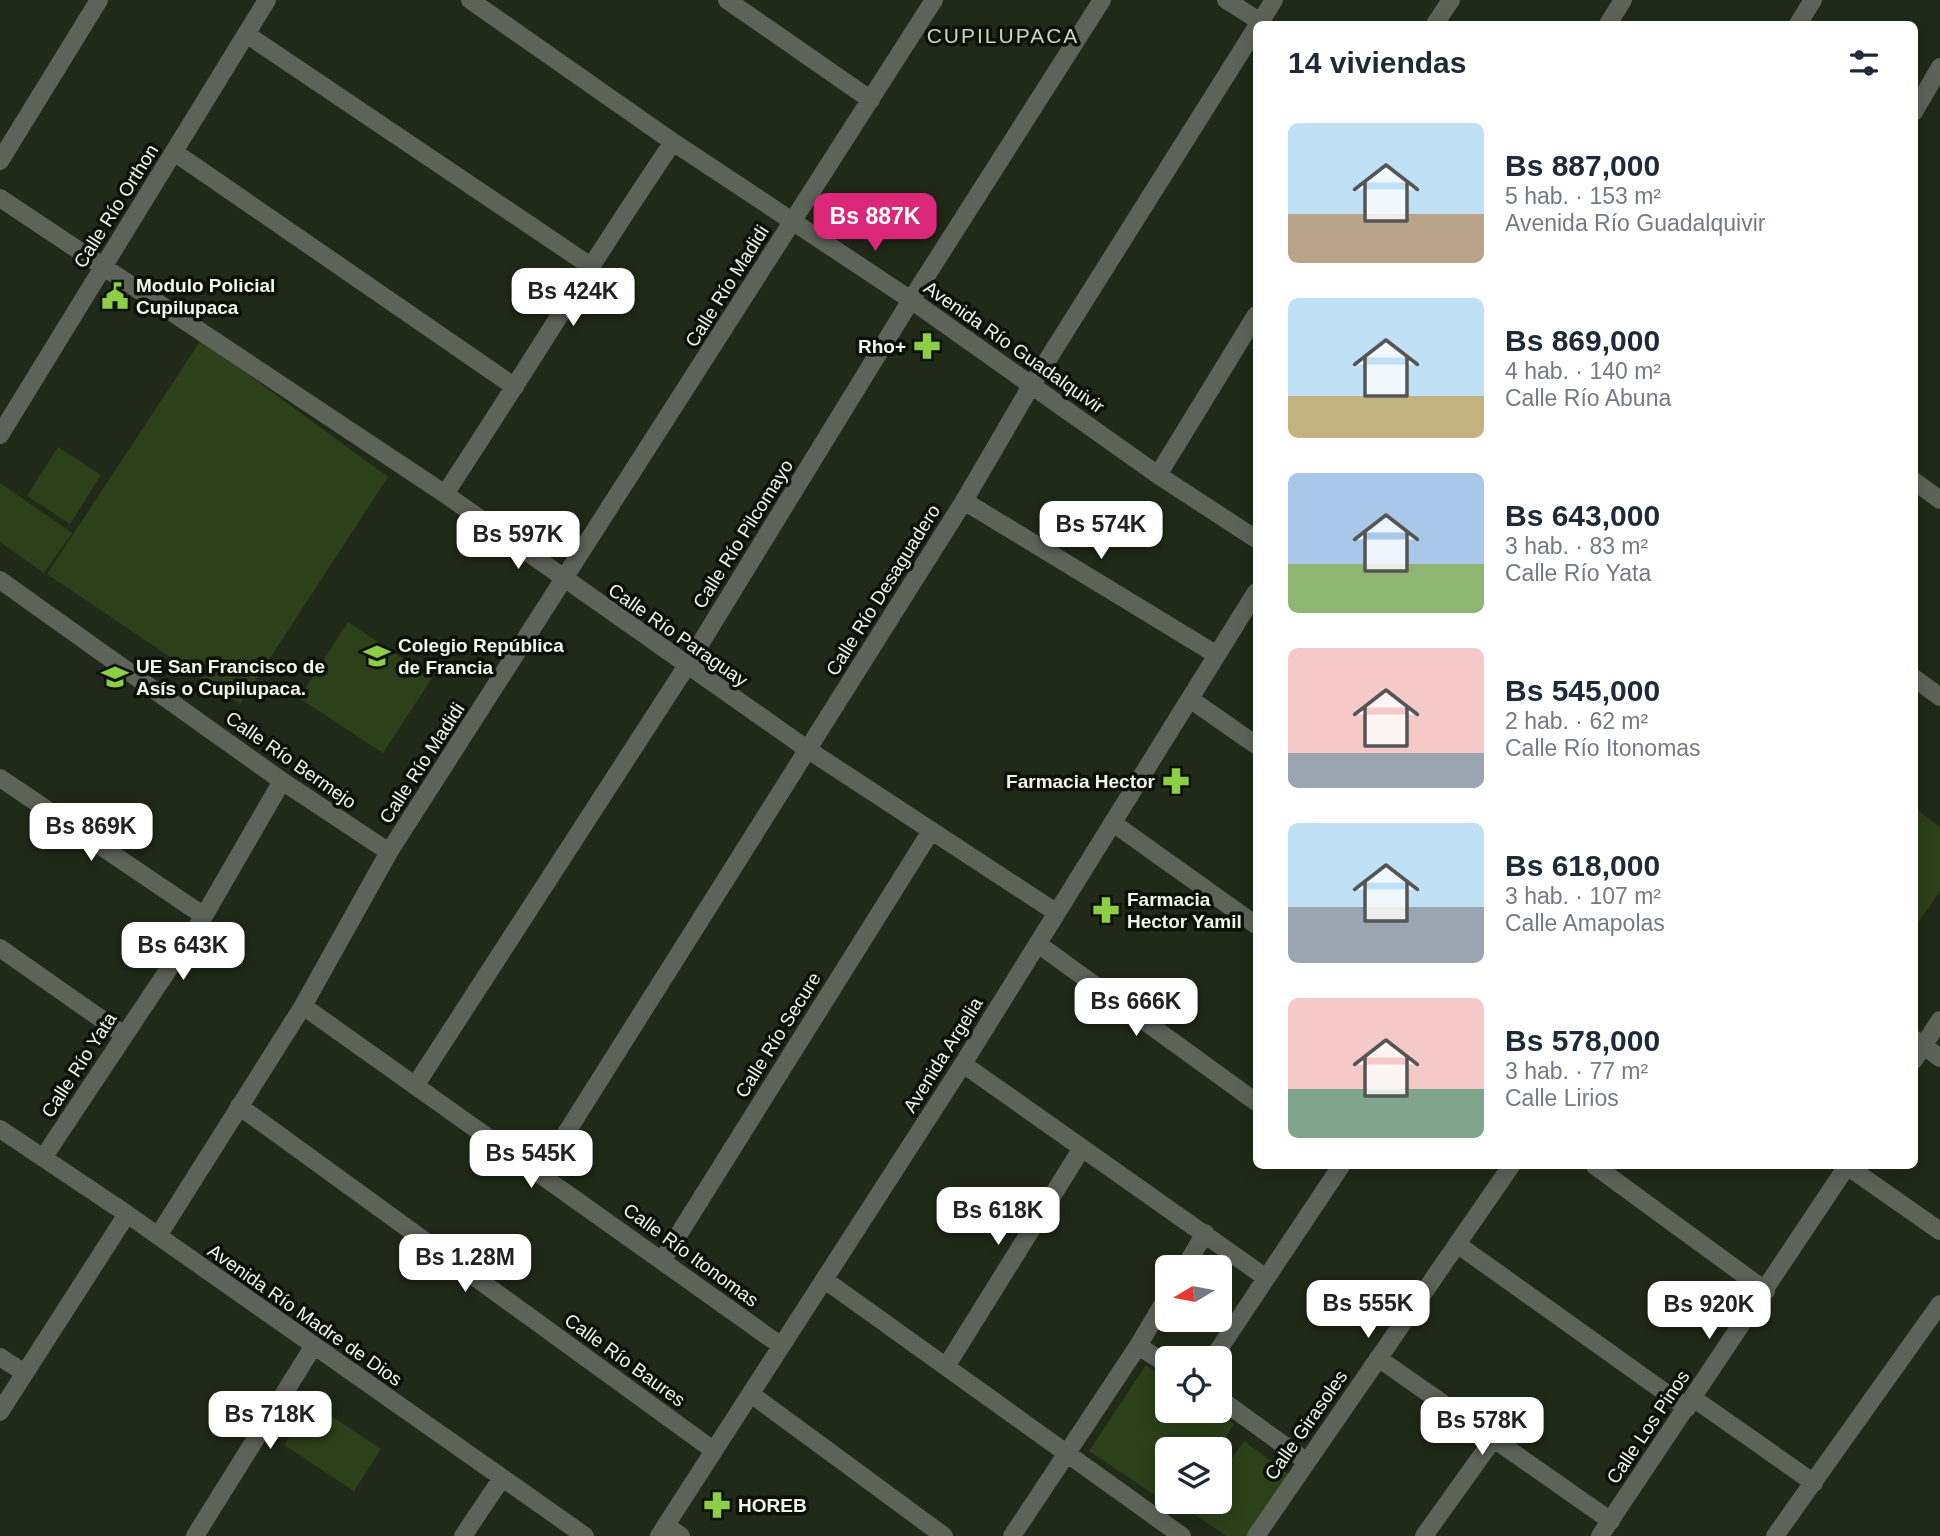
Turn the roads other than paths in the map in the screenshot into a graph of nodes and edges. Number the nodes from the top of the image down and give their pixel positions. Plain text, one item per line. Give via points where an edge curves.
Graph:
1 (99, 0) edge
2 (267, 0) edge
3 (470, 0) edge
4 (727, 0) edge
5 (934, 0) edge
6 (1102, 0) edge
7 (1226, 0) edge
8 (1274, 0) edge
9 (1451, 0) edge
10 (1623, 0) edge
11 (1813, 0) edge
12 (1255, 21) edge
13 (1262, 21) edge
14 (1437, 21) edge
15 (1610, 21) edge
16 (1800, 21) edge
17 (246, 34) junction
18 (1253, 36) edge
19 (1940, 67) edge
20 (871, 100) junction
21 (1918, 105) edge
22 (673, 142) junction
23 (174, 152) junction
24 (0, 162) edge
25 (0, 198) edge
26 (792, 223) junction
27 (589, 265) junction
28 (103, 267) junction
29 (911, 300) junction
30 (1253, 320) edge
31 (1031, 386) junction
32 (515, 387) junction
33 (0, 435) edge
34 (1158, 475) junction
35 (1918, 484) edge
36 (444, 494) junction
37 (964, 500) junction
38 (1940, 500) edge
39 (1253, 537) edge
40 (0, 579) edge
41 (565, 581) junction
42 (1253, 597) edge
43 (1217, 655) junction
44 (686, 667) junction
45 (1918, 681) edge
46 (1940, 697) edge
47 (1190, 699) junction
48 (1253, 743) edge
49 (807, 750) junction
50 (0, 778) edge
51 (282, 781) junction
52 (1113, 823) junction
53 (931, 831) junction
54 (389, 852) junction
55 (1057, 914) junction
56 (204, 916) junction
57 (1253, 923) edge
58 (1038, 944) junction
59 (0, 947) edge
60 (303, 1006) junction
61 (1940, 1020) edge
62 (124, 1035) junction
63 (1918, 1049) edge
64 (1940, 1058) edge
65 (963, 1064) junction
66 (415, 1086) junction
67 (1253, 1100) edge
68 (239, 1107) junction
69 (0, 1129) edge
70 (1082, 1148) junction
71 (44, 1158) junction
72 (1339, 1169) edge
73 (1509, 1169) edge
74 (1599, 1169) edge
75 (1845, 1169) edge
76 (1851, 1169) edge
77 (541, 1173) junction
78 (127, 1214) junction
79 (1940, 1231) edge
80 (1205, 1233) junction
81 (158, 1236) junction
82 (1457, 1244) junction
83 (1192, 1255) edge
84 (662, 1261) junction
85 (1265, 1277) junction
86 (825, 1280) junction
87 (1766, 1291) junction
88 (1940, 1304) edge
89 (1155, 1317) edge
90 (780, 1345) junction
91 (1138, 1346) junction
92 (1221, 1346) edge
93 (313, 1347) junction
94 (0, 1357) edge
95 (1155, 1357) edge
96 (1378, 1358) junction
97 (947, 1366) junction
98 (23, 1373) junction
99 (751, 1394) junction
100 (1690, 1403) junction
101 (1232, 1408) edge
102 (0, 1412) edge
103 (1492, 1441) junction
104 (713, 1450) junction
105 (1068, 1454) junction
106 (1306, 1461) junction
107 (502, 1478) junction
108 (1814, 1483) junction
109 (1611, 1521) junction
110 (668, 1532) edge
111 (1784, 1533) edge
112 (195, 1536) edge
113 (463, 1536) edge
114 (585, 1536) edge
115 (944, 1536) edge
116 (1012, 1536) edge
117 (1182, 1536) edge
118 (1256, 1536) edge
119 (1424, 1536) edge
120 (1600, 1536) edge

1 - 24 street
2 - 17 street, Calle Río Orthon
3 - 22 street, Avenida Río Guadalquivir
4 - 20 street
5 - 20 street, Calle Río Madidi
6 - 29 street, Calle Río Pilcomayo
7 - 12 street
8 - 13 street, Calle Río Desaguadero
9 - 14 street
10 - 15 street
11 - 16 street
17 - 23 street, Calle Río Orthon
17 - 27 street
18 - 31 street, Calle Río Desaguadero
19 - 21 street
20 - 26 street, Calle Río Madidi
22 - 26 street, Avenida Río Guadalquivir
22 - 27 street
23 - 28 street, Calle Río Orthon
23 - 32 street
25 - 28 street, Calle Río Paraguay
26 - 29 street, Avenida Río Guadalquivir
26 - 41 street, Calle Río Madidi
27 - 32 street
28 - 33 street, Calle Río Orthon
28 - 36 street, Calle Río Paraguay
29 - 31 street, Avenida Río Guadalquivir
29 - 44 street, Calle Río Pilcomayo
30 - 34 street
31 - 34 street, Avenida Río Guadalquivir
31 - 37 street, Calle Río Desaguadero
32 - 36 street
34 - 39 street, Avenida Río Guadalquivir
35 - 38 street
36 - 41 street, Calle Río Paraguay
37 - 43 street
37 - 49 street, Calle Río Desaguadero
40 - 51 street, Calle Río Bermejo
41 - 44 street, Calle Río Paraguay
41 - 54 street, Calle Río Madidi
42 - 43 street, Avenida Argelia
43 - 47 street, Avenida Argelia
44 - 49 street, Calle Río Paraguay
44 - 66 street, Calle Río Pilcomayo
45 - 46 street
47 - 48 street
47 - 52 street, Avenida Argelia
49 - 53 street, Calle Río Paraguay
49 - 77 street, Calle Río Desaguadero
50 - 56 street
51 - 54 street, Calle Río Bermejo
51 - 56 street, Calle Río Yata
52 - 55 street, Avenida Argelia
52 - 57 street
53 - 55 street, Calle Río Paraguay
53 - 84 street, Calle Río Secure
54 - 60 street, Calle Río Madidi
55 - 58 street, Avenida Argelia
56 - 62 street, Calle Río Yata
58 - 65 street, Avenida Argelia
58 - 67 street
59 - 62 street
60 - 66 street, Calle Río Itonomas
60 - 68 street, Calle Río Madidi
61 - 63 street
62 - 71 street, Calle Río Yata
63 - 64 street
65 - 70 street
65 - 86 street, Avenida Argelia
66 - 77 street, Calle Río Itonomas
68 - 81 street, Calle Río Madidi
68 - 104 street, Calle Río Baures
69 - 71 street, Avenida Río Madre de Dios
70 - 80 street
70 - 97 street
71 - 78 street, Avenida Río Madre de Dios
72 - 85 street
73 - 82 street, Calle Girasoles
74 - 87 street
75 - 87 street, Calle Los Pinos
76 - 79 street
77 - 84 street, Calle Río Itonomas
78 - 81 street, Avenida Río Madre de Dios
78 - 98 street
80 - 83 street
80 - 85 street
81 - 93 street, Avenida Río Madre de Dios
82 - 96 street, Calle Girasoles
82 - 100 street
84 - 90 street, Calle Río Itonomas
85 - 92 street
86 - 90 street, Avenida Argelia
86 - 97 street
87 - 100 street, Calle Los Pinos
88 - 108 street
89 - 91 street
90 - 99 street, Avenida Argelia
91 - 95 street
91 - 105 street
93 - 107 street, Avenida Río Madre de Dios
93 - 112 street
94 - 98 street
96 - 103 street
96 - 106 street, Calle Girasoles
97 - 105 street
98 - 102 street
99 - 104 street, Avenida Argelia
99 - 115 street
100 - 108 street
100 - 109 street, Calle Los Pinos
101 - 106 street
103 - 109 street
103 - 119 street
104 - 110 street, Avenida Argelia
105 - 116 street
105 - 117 street
106 - 118 street, Calle Girasoles
107 - 113 street
107 - 114 street, Avenida Río Madre de Dios
108 - 111 street
109 - 120 street, Calle Los Pinos

